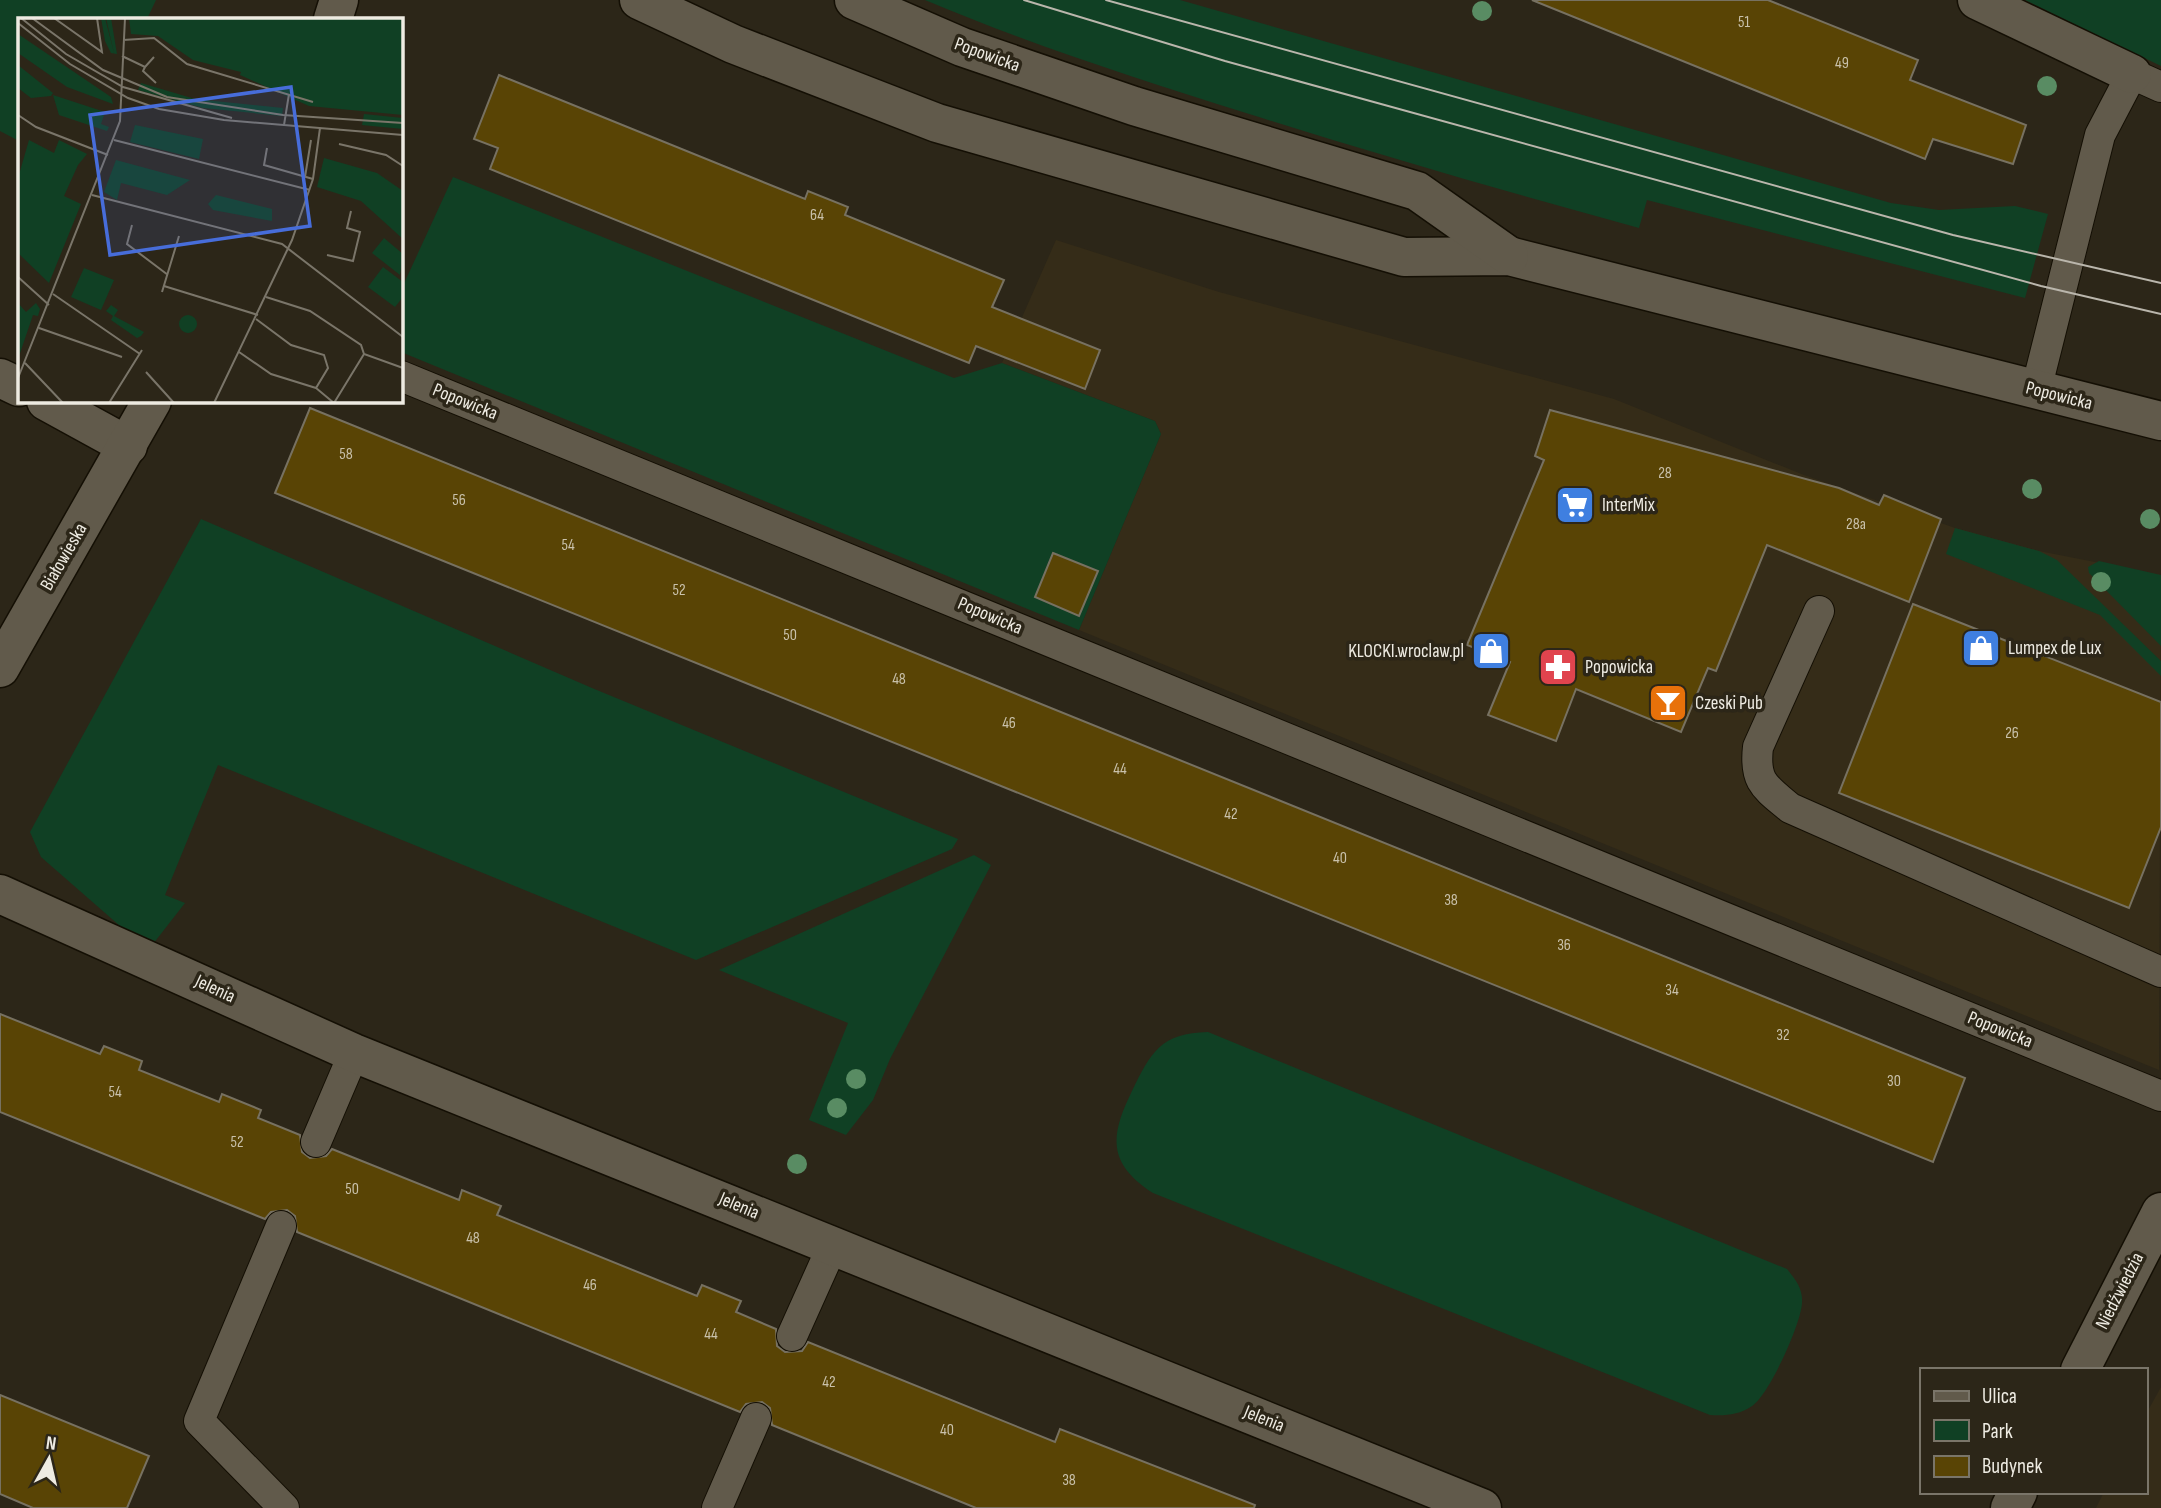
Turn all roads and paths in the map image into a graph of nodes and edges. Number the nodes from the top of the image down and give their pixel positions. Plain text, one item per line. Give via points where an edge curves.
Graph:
1 (339, 0) edge
2 (639, 0) edge
3 (854, 0) edge
4 (1978, 0) edge
5 (333, 18) edge
6 (2147, 81) edge
7 (1509, 256) junction
8 (402, 376) edge
9 (0, 378) edge
10 (18, 387) edge
11 (2036, 390) junction
12 (48, 402) edge
13 (151, 402) edge
14 (2161, 421) edge
15 (128, 446) junction
16 (1819, 611) dead end
17 (0, 668) edge
18 (0, 894) edge
19 (2161, 972) edge
20 (354, 1053) junction
21 (2161, 1096) edge
22 (316, 1142) dead end
23 (2161, 1212) edge
24 (281, 1226) dead end
25 (832, 1247) junction
26 (792, 1336) dead end
27 (2081, 1368) edge
28 (756, 1418) dead end
29 (284, 1508) edge
30 (717, 1508) edge
31 (1482, 1508) edge

1 - 5 street
2 - 7 street, Popowicka via 733,44 937,123 1404,257
3 - 7 street, Popowicka via 962,47 1134,106 1417,191
4 - 6 street
6 - 11 lane via 2100,135
7 - 11 street, Popowicka
8 - 21 lane, Popowicka
9 - 10 street
11 - 14 street, Popowicka
12 - 15 street
13 - 15 street, Białowieska
15 - 17 street, Białowieska
16 - 19 lane via 1758,747 1756,767 1762,784 1790,808
18 - 20 street, Jelenia
20 - 22 lane
20 - 25 street, Jelenia
23 - 27 street, Niedźwiedzia
24 - 29 lane via 199,1421
25 - 26 lane
25 - 31 street, Jelenia
28 - 30 lane

